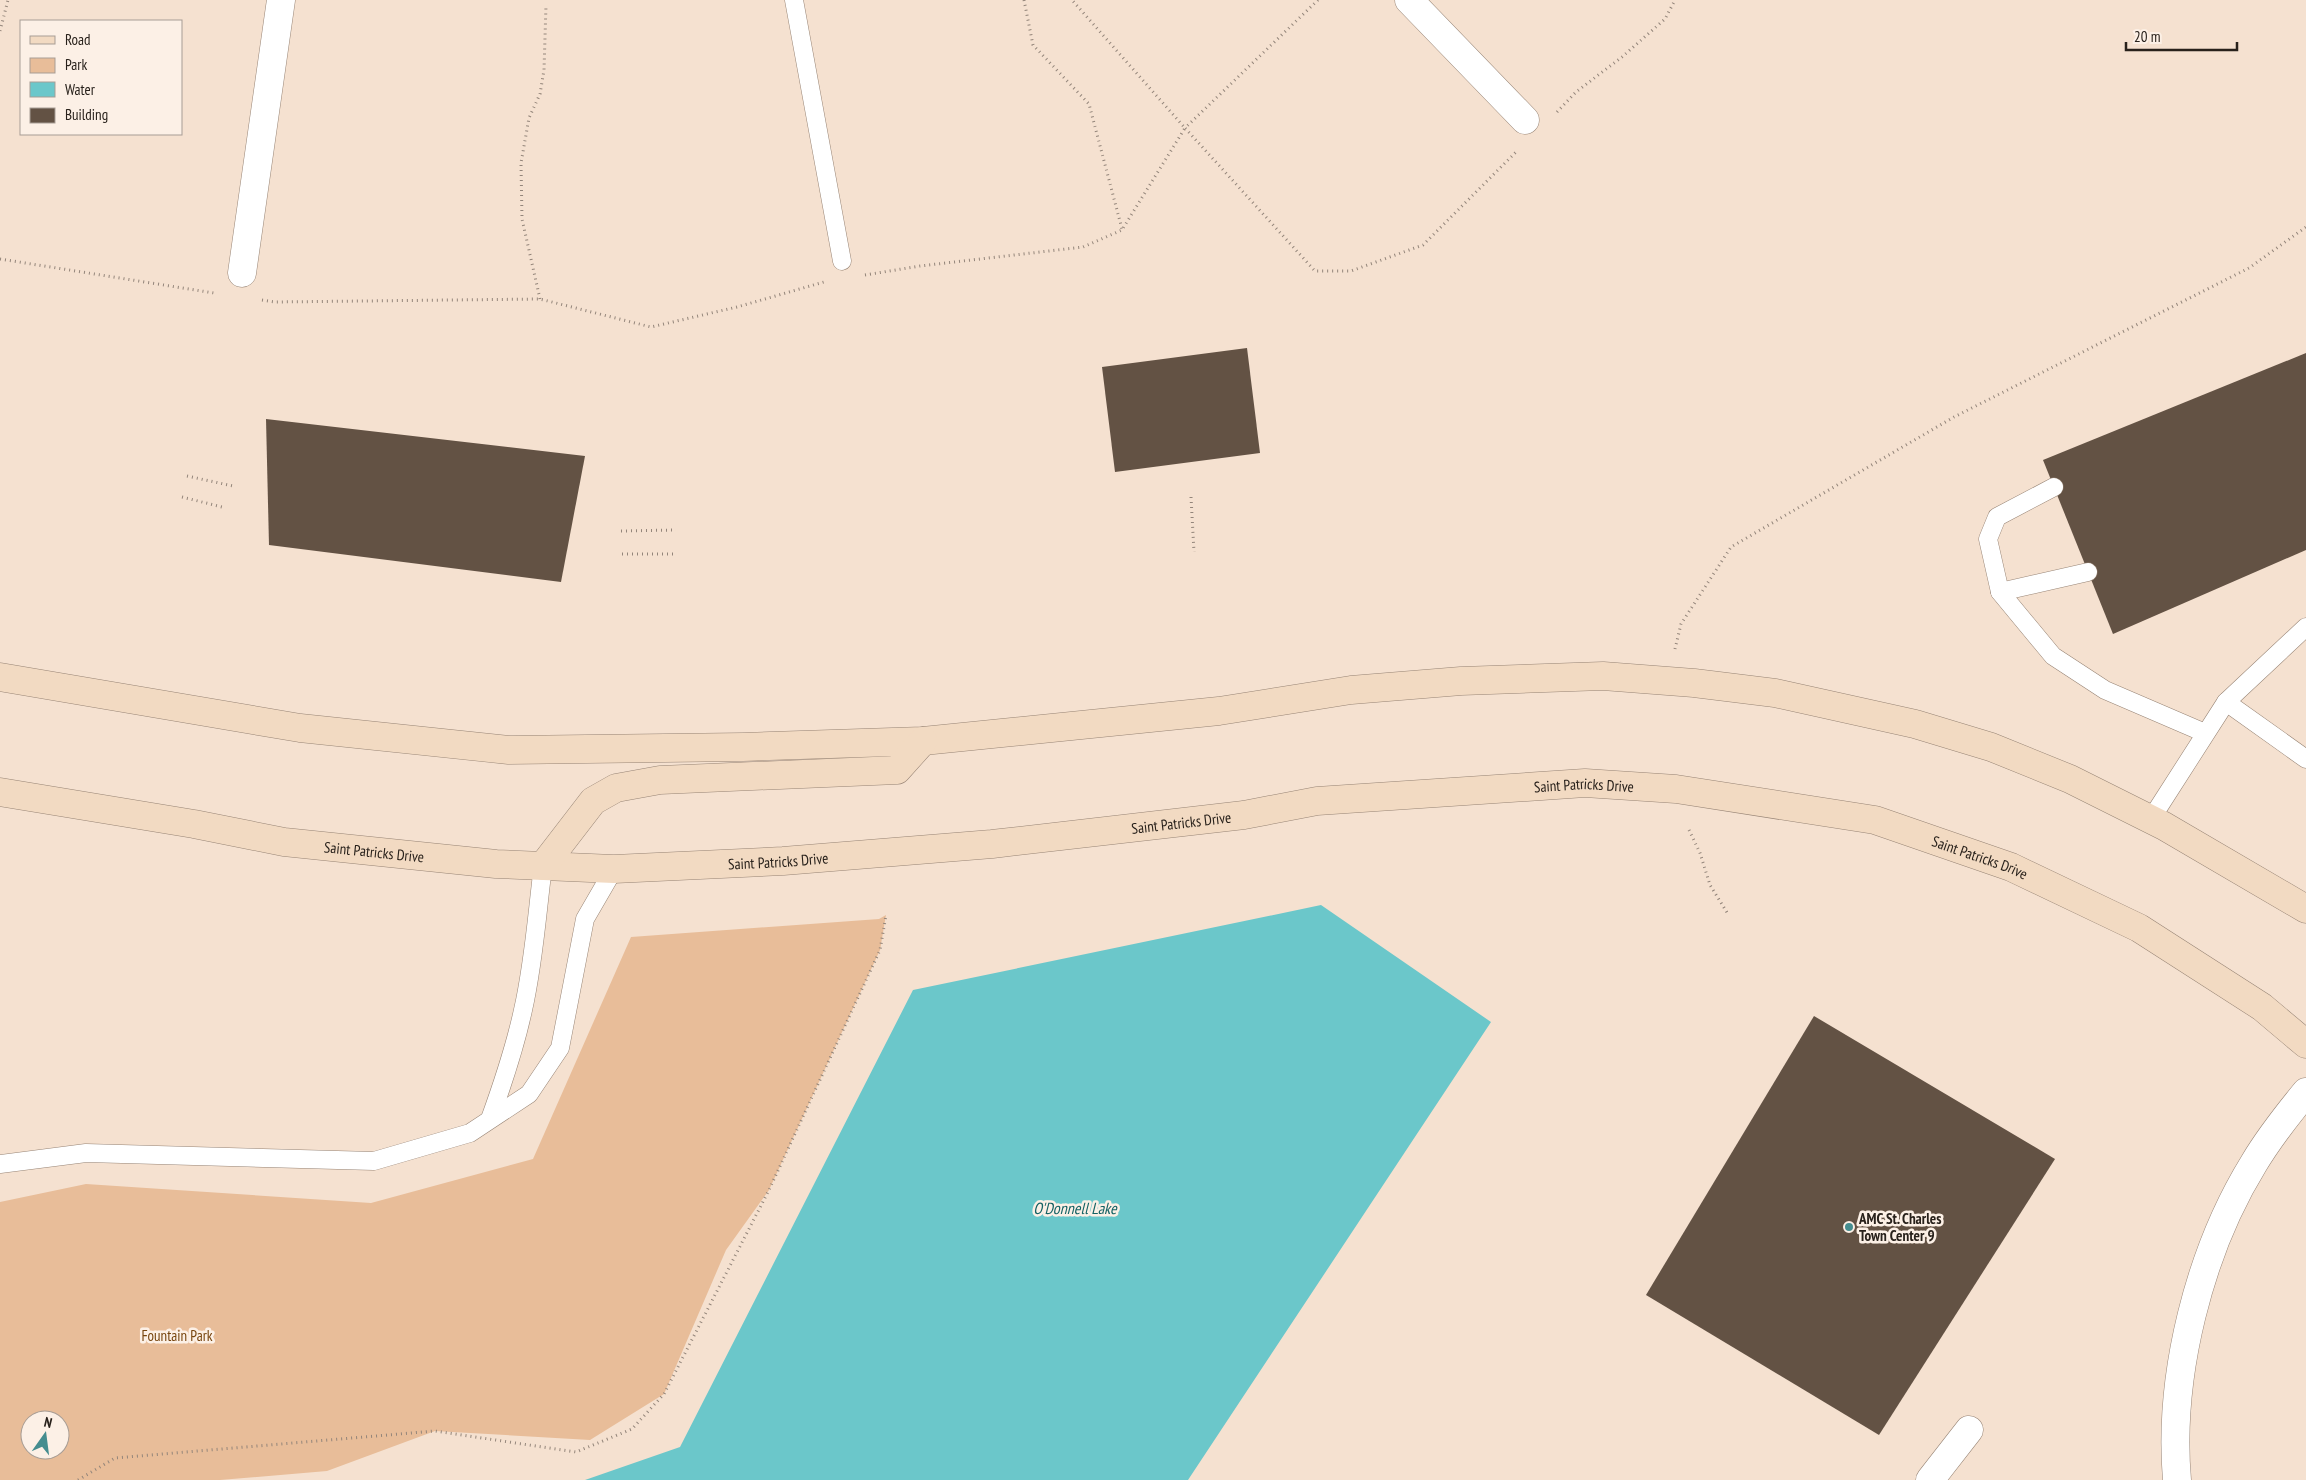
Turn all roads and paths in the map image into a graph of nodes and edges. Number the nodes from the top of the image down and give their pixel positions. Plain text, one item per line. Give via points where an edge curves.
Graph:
1 (8, 0) edge
2 (281, 0) edge
3 (794, 0) edge
4 (1024, 0) edge
5 (1072, 0) edge
6 (1318, 0) edge
7 (1409, 0) edge
8 (1675, 0) edge
9 (546, 4) dead end
10 (0, 31) edge
11 (1555, 113) dead end
12 (1525, 120) dead end
13 (1185, 128) junction
14 (1520, 148) dead end
15 (2306, 227) edge
16 (1122, 230) junction
17 (0, 259) edge
18 (842, 261) dead end
19 (242, 273) dead end
20 (863, 276) dead end
21 (826, 282) dead end
22 (216, 293) dead end
23 (255, 299) dead end
24 (540, 299) junction
25 (187, 476) dead end
26 (233, 486) dead end
27 (2054, 487) dead end
28 (182, 497) dead end
29 (1191, 497) dead end
30 (222, 507) dead end
31 (676, 530) dead end
32 (621, 531) dead end
33 (1194, 552) dead end
34 (622, 554) dead end
35 (676, 554) dead end
36 (2088, 572) dead end
37 (2000, 592) junction
38 (2306, 627) edge
39 (0, 677) edge
40 (1668, 681) junction
41 (2226, 702) junction
42 (2205, 733) junction
43 (923, 741) junction
44 (2306, 759) edge
45 (0, 792) edge
46 (2151, 819) junction
47 (1689, 830) dead end
48 (543, 866) junction
49 (614, 869) junction
50 (2306, 909) edge
51 (1728, 914) dead end
52 (886, 915) dead end
53 (2306, 1044) edge
54 (2306, 1092) edge
55 (490, 1119) junction
56 (0, 1164) edge
57 (1969, 1430) dead end
58 (78, 1480) edge
59 (1930, 1480) edge
60 (2177, 1480) edge

1 - 10 path
2 - 19 street
3 - 18 lane
4 - 16 path via 1033,45 1089,104
5 - 13 path
6 - 13 path
7 - 12 street
8 - 11 path via 1665,19
9 - 24 path via 544,70 540,94 529,118 521,164 522,219
13 - 14 path via 1315,271 1350,270 1423,245
13 - 16 path
15 - 40 path via 2248,268 1954,416 1731,547 1681,624
16 - 20 path via 1083,247
17 - 22 path
21 - 24 path via 736,308 652,326
23 - 24 path via 274,302
25 - 26 path
27 - 37 lane via 1997,517 1988,539
28 - 30 path
29 - 33 path
31 - 32 path
34 - 35 path
36 - 37 lane
37 - 42 lane via 2053,656 2105,690
38 - 41 lane
39 - 43 main road via 300,728 509,750
40 - 43 main road via 1603,676 1461,681 1351,690 1219,711
40 - 46 main road via 1775,693 1914,724 1991,747
41 - 42 lane
41 - 44 lane
42 - 46 lane
43 - 48 main road via 897,770 660,780 616,788 593,802
45 - 48 main road, Saint Patricks Drive via 284,842
46 - 50 main road
47 - 51 path via 1710,885
48 - 49 main road, Saint Patricks Drive
48 - 55 lane via 523,1009 508,1069
49 - 53 main road, Saint Patricks Drive via 783,862 992,844 1244,815 1317,801 1585,783 1676,788 1875,820 2012,866 2139,928 2262,1007
49 - 55 lane via 585,919 560,1048 529,1094
52 - 58 path via 880,950 769,1190 664,1394 632,1429 576,1452 435,1430 115,1458
54 - 60 street via 2253,1164 2230,1208 2190,1314 2178,1385 2174,1450
55 - 56 lane via 470,1133 374,1161 86,1153
57 - 59 street

